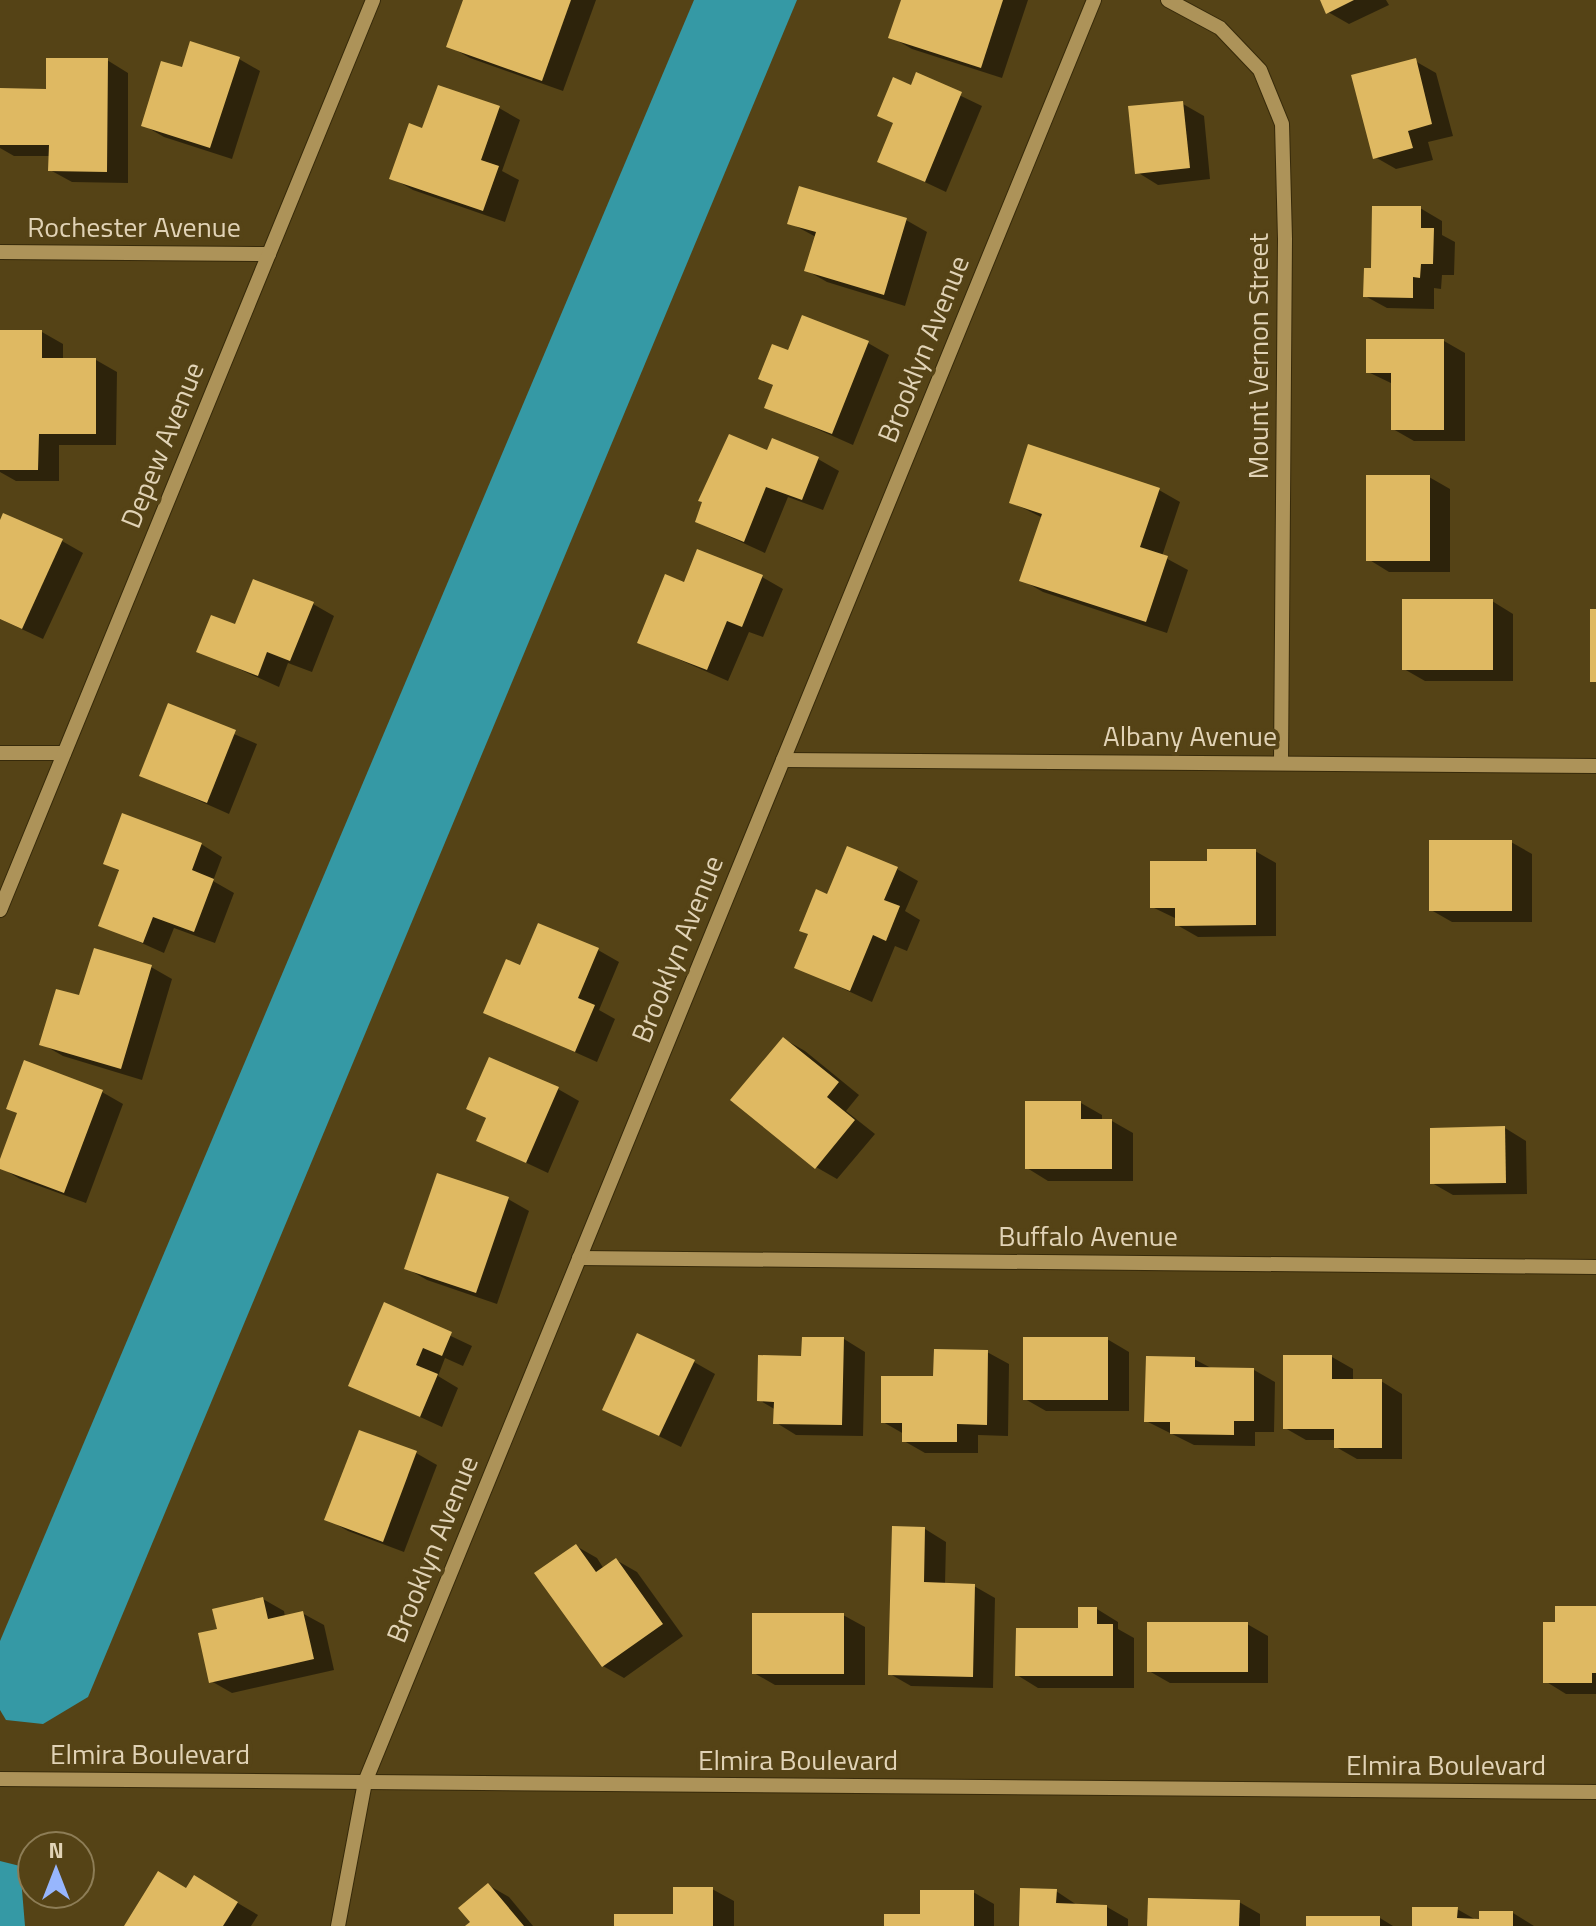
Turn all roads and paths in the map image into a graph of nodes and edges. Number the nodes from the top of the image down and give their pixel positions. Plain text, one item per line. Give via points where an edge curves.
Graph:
1 (373, 0) edge
2 (1094, 0) edge
3 (1168, 0) edge
4 (0, 252) edge
5 (269, 254) junction
6 (0, 753) edge
7 (64, 753) junction
8 (783, 760) junction
9 (1281, 763) junction
10 (1596, 766) edge
11 (0, 910) edge
12 (579, 1258) junction
13 (1596, 1267) edge
14 (0, 1779) edge
15 (365, 1782) junction
16 (1596, 1792) edge
17 (338, 1926) edge

1 - 5 street, Depew Avenue
2 - 8 street, Brooklyn Avenue
3 - 9 street, Mount Vernon Street via 1220,28 1260,70 1282,124
4 - 5 street, Rochester Avenue
5 - 7 street, Depew Avenue
6 - 7 street
7 - 11 street, Depew Avenue
8 - 9 street, Albany Avenue
8 - 12 street, Brooklyn Avenue
9 - 10 street, Albany Avenue
12 - 13 street, Buffalo Avenue
12 - 15 street, Brooklyn Avenue
14 - 15 street, Elmira Boulevard
15 - 16 street, Elmira Boulevard
15 - 17 street, Brooklyn Avenue

